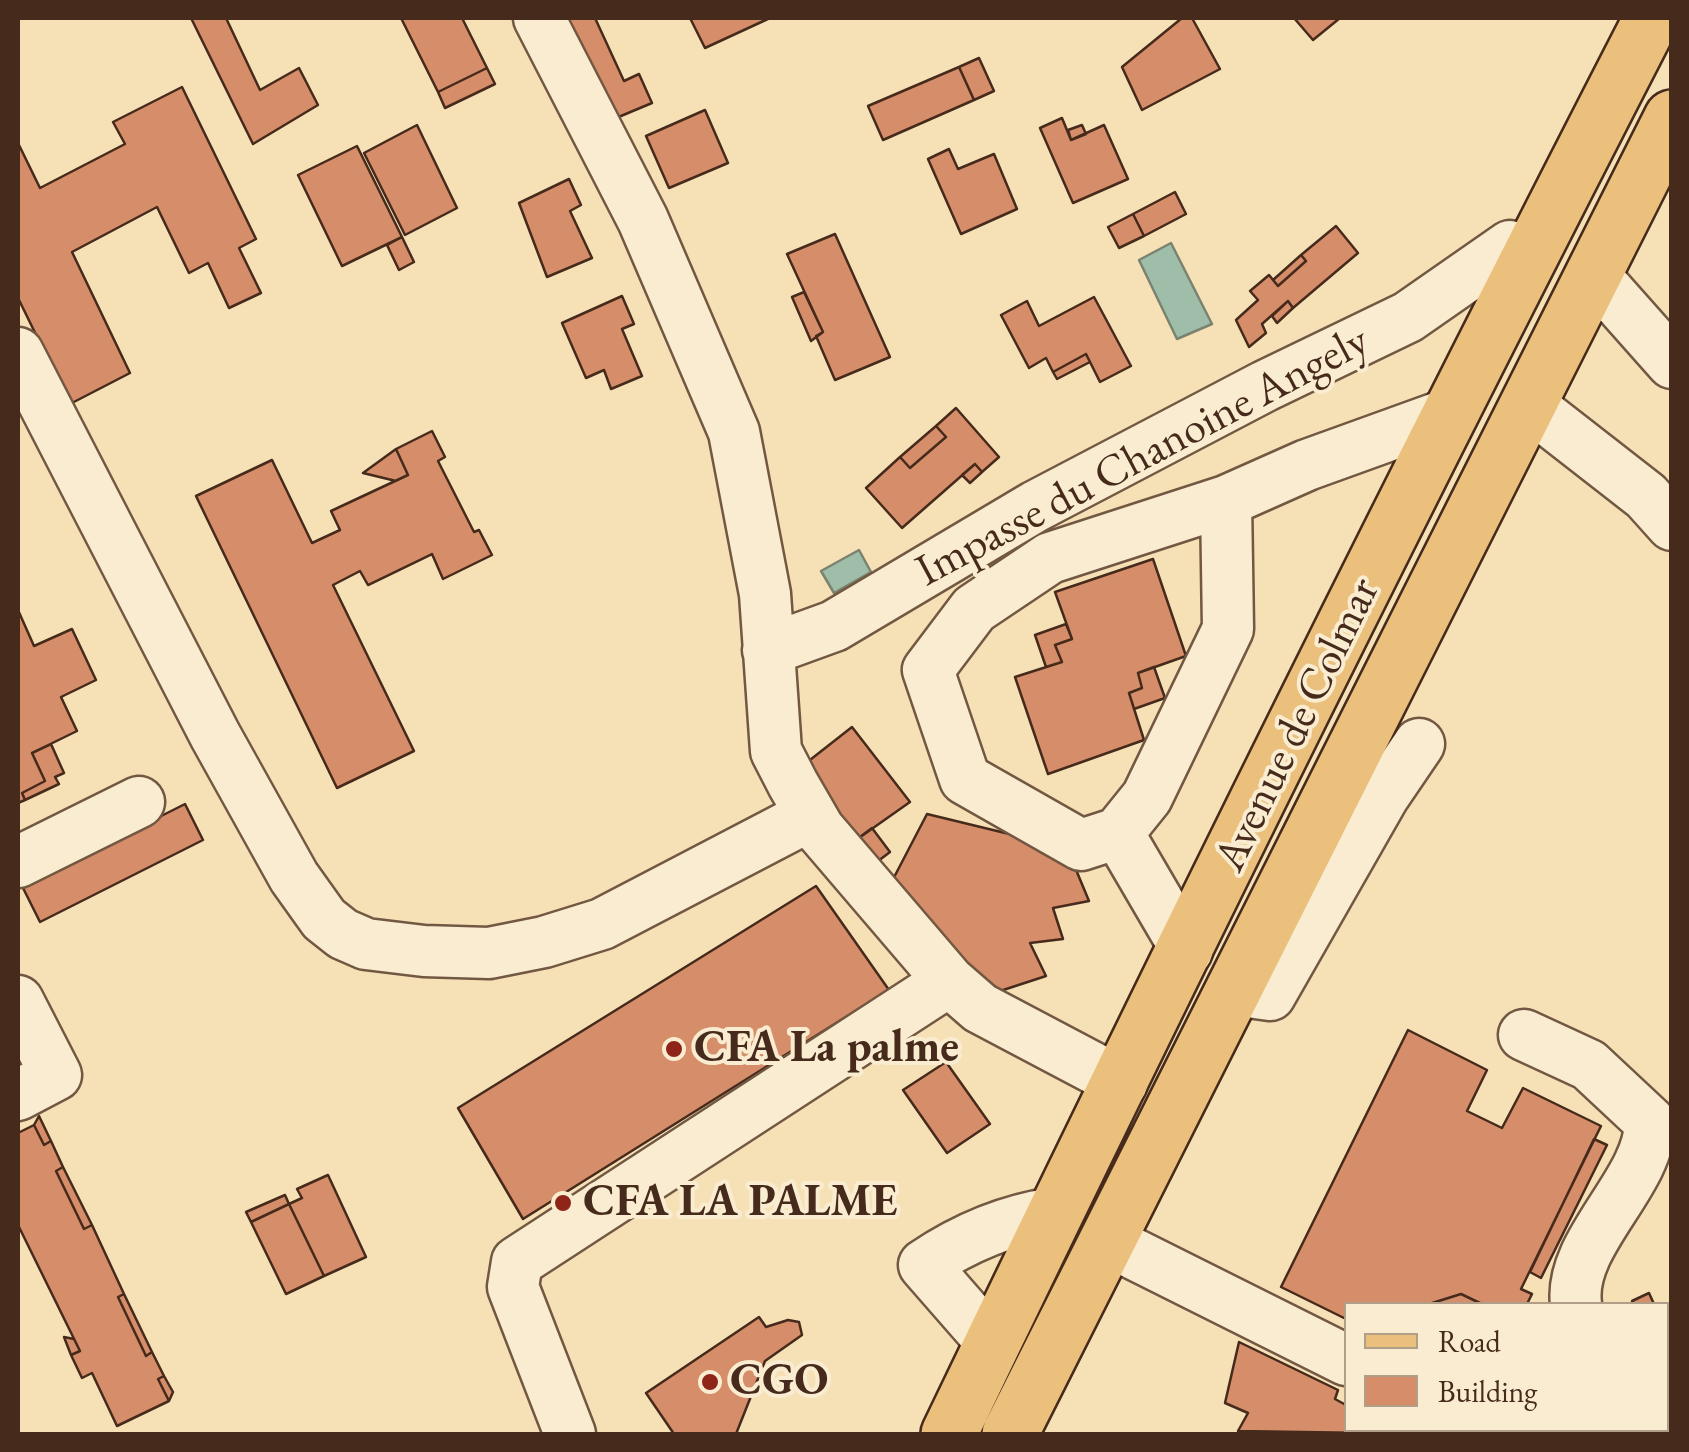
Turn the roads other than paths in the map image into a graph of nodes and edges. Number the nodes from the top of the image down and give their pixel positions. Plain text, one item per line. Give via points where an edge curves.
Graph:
1 (539, 18) edge
2 (1652, 18) edge
3 (1672, 118) edge
4 (1510, 246) dead end
5 (1594, 274) junction
6 (18, 353) edge
7 (1672, 363) edge
8 (1528, 404) junction
9 (1451, 413) junction
10 (1663, 499) edge
11 (1226, 501) junction
12 (768, 650) junction
13 (1419, 744) dead end
14 (139, 802) dead end
15 (811, 815) junction
16 (1118, 833) junction
17 (18, 862) edge
18 (1186, 952) junction
19 (948, 980) junction
20 (1234, 990) junction
21 (18, 1001) edge
22 (1524, 1035) dead end
23 (1122, 1083) junction
24 (18, 1095) edge
25 (1054, 1213) junction
26 (1108, 1241) junction
27 (1576, 1302) edge
28 (993, 1344) junction
29 (1344, 1359) edge
30 (570, 1434) edge
31 (949, 1434) edge
32 (1010, 1434) edge

1 - 12 street via 643,220 734,432
2 - 9 main road, Avenue de Colmar
3 - 5 main road, Avenue de Colmar
4 - 12 street, Impasse du Chanoine Angely via 1408,316 1036,506 834,626
5 - 7 street
5 - 8 main road, Avenue de Colmar
6 - 15 street via 294,878 324,920 344,934 366,944 424,950 489,952 544,942 602,924
8 - 10 street
8 - 20 main road, Avenue de Colmar
9 - 11 street
9 - 18 main road, Avenue de Colmar
11 - 16 street via 1228,629 1148,797
11 - 16 street via 1050,558 974,608 928,670 966,779 1082,845
12 - 15 street via 776,751
13 - 20 street via 1270,995
14 - 17 street
15 - 19 street
16 - 18 street
18 - 23 main road, Avenue de Colmar
19 - 23 street via 980,1008
19 - 30 street via 517,1262 513,1287
20 - 26 main road, Avenue de Colmar
21 - 24 street via 56,1075
22 - 27 street via 1589,1065 1650,1122 1650,1142 1594,1242
23 - 25 main road, Avenue de Colmar
25 - 28 main road, Avenue de Colmar
25 - 28 street via 958,1242 924,1265
26 - 29 street
26 - 32 main road, Avenue de Colmar
28 - 31 main road, Avenue de Colmar

